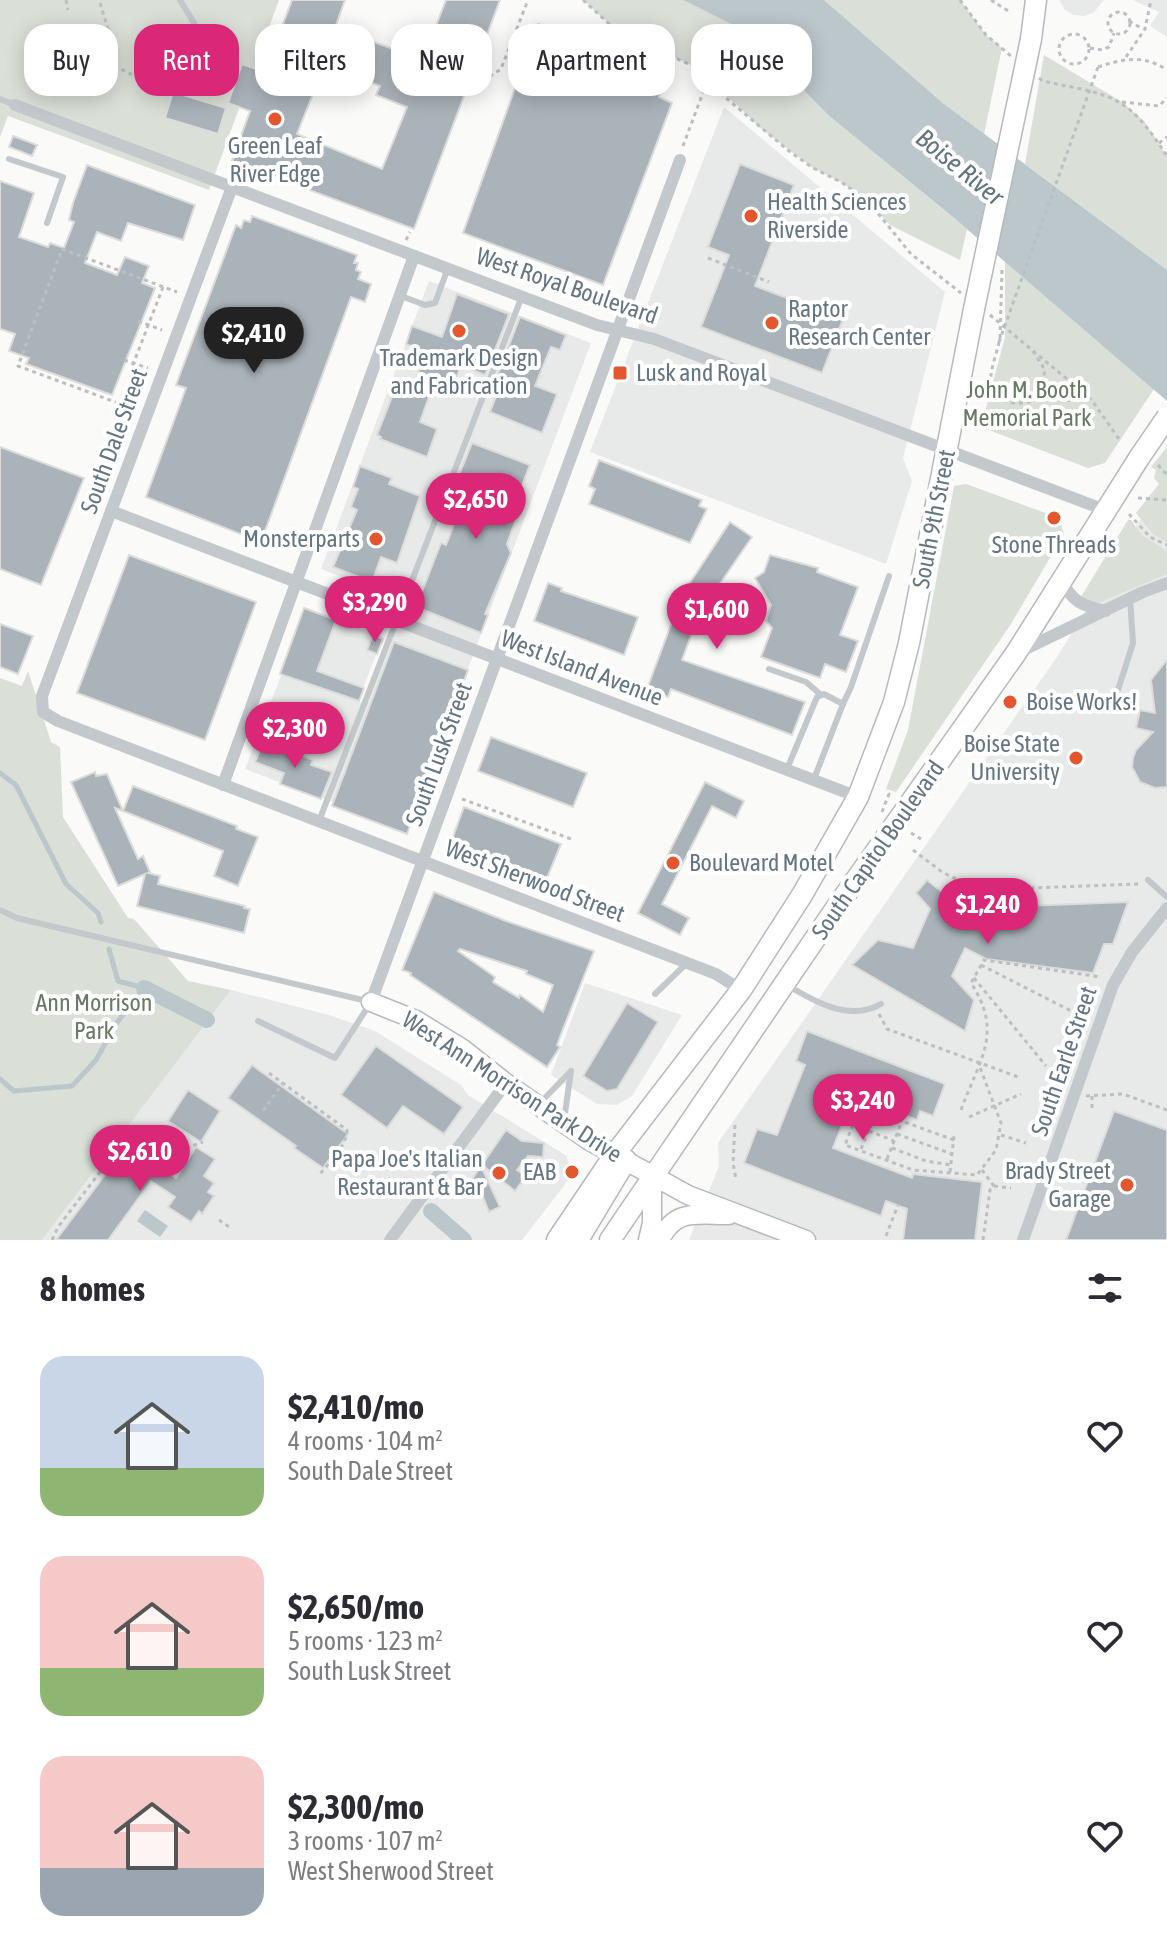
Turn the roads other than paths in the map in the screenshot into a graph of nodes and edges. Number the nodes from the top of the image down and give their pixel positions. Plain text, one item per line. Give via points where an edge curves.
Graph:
1 (180, 0) edge
2 (1036, 0) edge
3 (194, 23) dead end
4 (0, 99) edge
5 (15, 105) joint
6 (9, 159) dead end
7 (680, 160) road end
8 (232, 187) junction
9 (47, 223) dead end
10 (414, 256) junction
11 (448, 268) junction
12 (401, 296) junction
13 (522, 296) junction
14 (618, 329) junction
15 (1167, 417) edge
16 (948, 451) junction
17 (1105, 510) junction
18 (111, 511) junction
19 (889, 576) dead end
20 (1061, 579) junction
21 (297, 582) junction
22 (1167, 583) edge
23 (1130, 598) junction
24 (1106, 611) junction
25 (397, 620) junction
26 (1016, 653) junction
27 (497, 659) junction
28 (769, 669) dead end
29 (820, 694) junction
30 (843, 704) junction
31 (1091, 707) dead end
32 (43, 712) joint
33 (787, 769) junction
34 (814, 780) junction
35 (223, 785) junction
36 (858, 797) junction
37 (319, 821) junction
38 (423, 861) junction
39 (1145, 882) road end
40 (1167, 897) edge
41 (1167, 908) edge
42 (0, 910) edge
43 (17, 918) junction
44 (0, 919) edge
45 (687, 963) junction
46 (784, 983) junction
47 (741, 990) junction
48 (655, 994) dead end
49 (371, 1002) junction
50 (878, 1006) road end
51 (258, 1021) dead end
52 (506, 1083) junction
53 (538, 1105) junction
54 (564, 1124) junction
55 (621, 1157) junction
56 (652, 1174) junction
57 (739, 1215) junction
58 (390, 1240) edge
59 (557, 1240) edge
60 (578, 1240) edge
61 (610, 1240) edge
62 (648, 1240) edge
63 (660, 1240) edge
64 (806, 1240) edge
65 (1023, 1240) edge

1 - 3 lane
2 - 16 main road, South 9th Street, bridge
4 - 5 lane
5 - 8 street, West Royal Boulevard
6 - 9 lane via 63,177
7 - 14 street, South Lusk Street
8 - 10 street, West Royal Boulevard
8 - 18 street, South Dale Street
10 - 11 street, West Royal Boulevard
10 - 12 street
11 - 12 lane via 435,303
11 - 13 street, West Royal Boulevard
12 - 21 street
13 - 14 street, West Royal Boulevard
13 - 25 lane
14 - 16 street, West Royal Boulevard
14 - 27 street, South Lusk Street
15 - 17 main road, South Capitol Boulevard, bridge via 1148,462
16 - 17 street, West Royal Boulevard
16 - 36 main road, South 9th Street via 894,702
17 - 20 main road, South Capitol Boulevard
18 - 21 street, West Island Avenue
18 - 32 street, South Dale Street via 42,696
19 - 30 lane
20 - 24 street via 1080,606
20 - 26 main road, South Capitol Boulevard
21 - 25 street, West Island Avenue
21 - 35 street
22 - 23 street
23 - 24 street
23 - 31 lane via 1133,643 1118,690
24 - 26 street
25 - 27 street, West Island Avenue
25 - 37 lane
26 - 46 main road, South Capitol Boulevard
27 - 33 street, West Island Avenue
27 - 38 street, South Lusk Street
28 - 29 lane via 806,682
29 - 30 lane
29 - 33 lane
30 - 34 lane
32 - 35 street, West Sherwood Street
33 - 34 street, West Island Avenue
34 - 36 street, West Island Avenue
35 - 37 street, West Sherwood Street
36 - 47 main road, South Capitol Boulevard
37 - 38 street, West Sherwood Street
38 - 45 street, West Sherwood Street
38 - 49 street, South Lusk Street
39 - 40 lane
41 - 65 street, South Earle Street via 1113,985
42 - 43 lane
43 - 44 lane
43 - 49 lane
45 - 47 street, West Sherwood Street
45 - 48 lane
46 - 50 lane via 834,1008
46 - 56 main road, South Capitol Boulevard
47 - 55 main road, South Capitol Boulevard
49 - 51 lane via 335,1058
49 - 52 street, West Ann Morrison Park Drive via 416,1020
52 - 53 street, West Ann Morrison Park Drive
52 - 58 street
53 - 54 street, West Ann Morrison Park Drive
53 - 54 lane via 571,1071
54 - 55 street, West Ann Morrison Park Drive
55 - 56 street, West Ann Morrison Park Drive
55 - 59 main road, South Capitol Boulevard
55 - 60 main road
56 - 57 street, West Ann Morrison Park Drive
56 - 61 main road, South Capitol Boulevard
56 - 62 street
57 - 63 street via 678,1217
57 - 64 street, West Ann Morrison Park Drive

